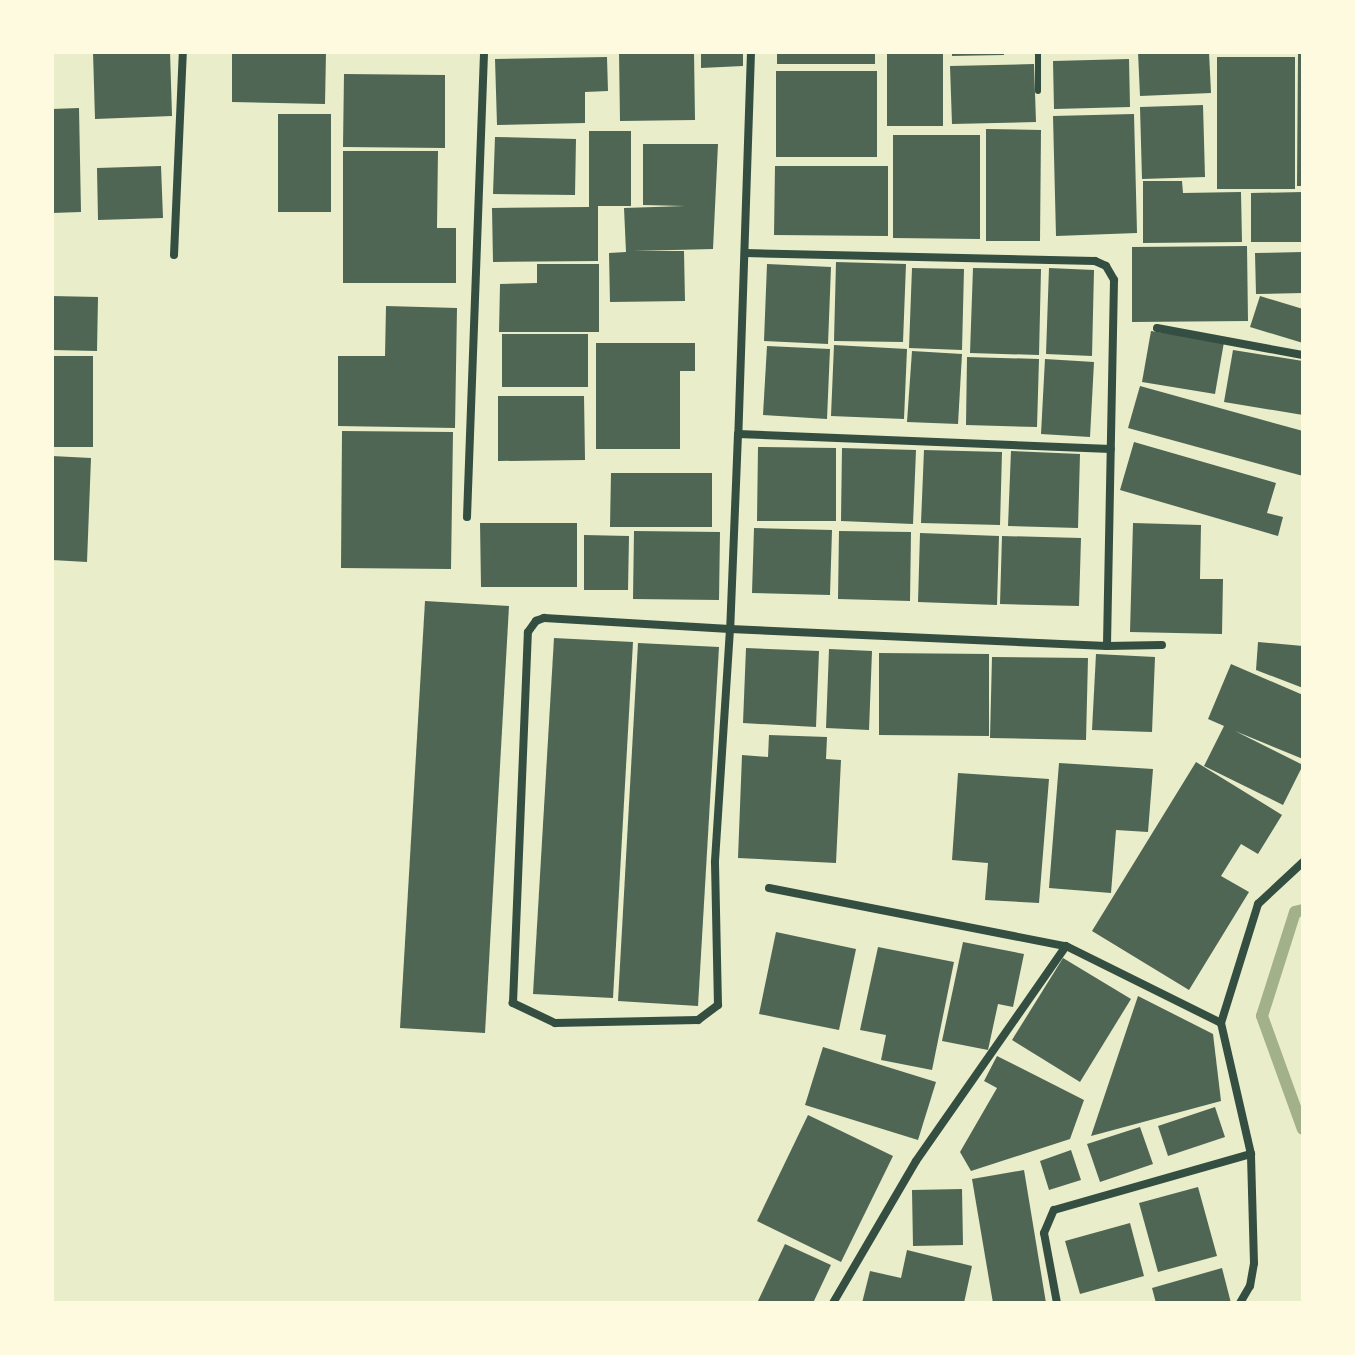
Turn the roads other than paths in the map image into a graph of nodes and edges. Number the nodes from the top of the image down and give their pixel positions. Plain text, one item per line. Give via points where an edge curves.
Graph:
1 (183, 52) edge
2 (484, 52) edge
3 (751, 52) edge
4 (1038, 52) edge
5 (1038, 91) dead end
6 (745, 253) junction
7 (174, 255) dead end
8 (1157, 328) dead end
9 (1303, 355) edge
10 (738, 434) junction
11 (1111, 449) junction
12 (467, 517) dead end
13 (730, 629) junction
14 (1162, 645) dead end
15 (1107, 646) junction
16 (1303, 862) edge
17 (769, 888) dead end
18 (1066, 946) junction
19 (1221, 1023) junction
20 (1251, 1154) junction
21 (833, 1303) edge
22 (1057, 1303) edge
23 (1240, 1303) edge

1 - 7 street
2 - 12 street
3 - 6 street
4 - 5 lane
6 - 10 street
6 - 11 street via 1095,261 1106,266 1114,280
8 - 9 street
10 - 11 street
10 - 13 street
11 - 15 street
13 - 13 street via 715,863 718,1005 698,1020 555,1023 540,1018 511,998 528,632 544,618
13 - 15 street
14 - 15 street
16 - 19 street via 1258,904
17 - 18 street
18 - 19 street
18 - 21 street via 916,1161
19 - 20 street
20 - 22 street via 1054,1210 1044,1233
20 - 23 street via 1254,1263

